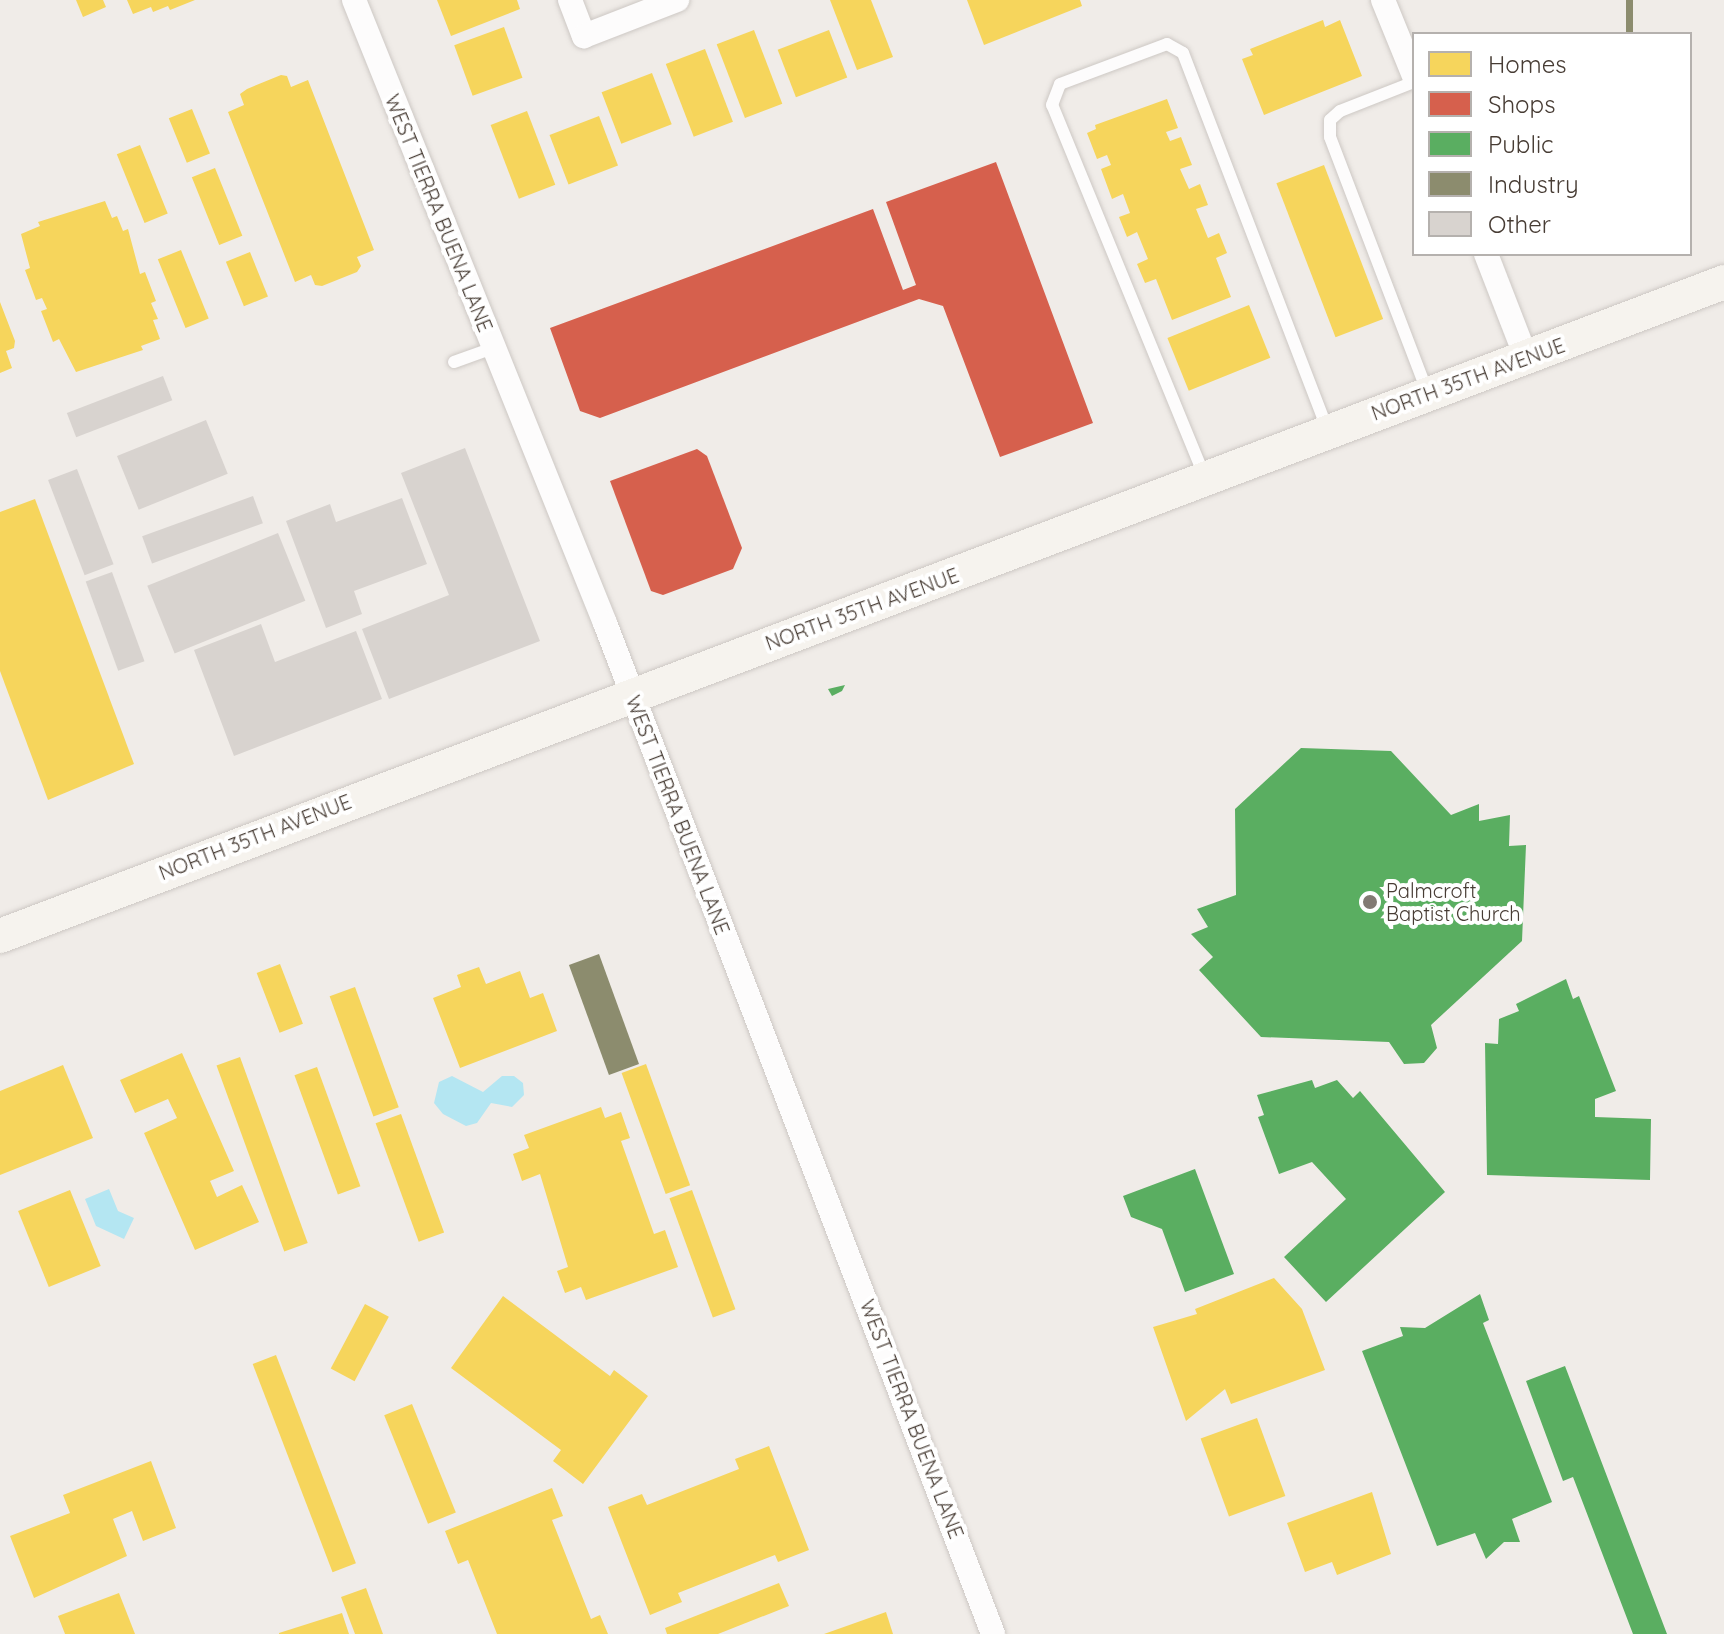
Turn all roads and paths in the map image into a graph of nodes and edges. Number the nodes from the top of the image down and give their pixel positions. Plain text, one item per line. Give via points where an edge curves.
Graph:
1 (354, 0) edge
2 (570, 0) edge
3 (677, 0) edge
4 (1383, 0) edge
5 (1412, 74) edge
6 (1412, 80) edge
7 (1487, 256) edge
8 (1724, 282) edge
9 (493, 348) junction
10 (1526, 357) junction
11 (454, 362) dead end
12 (1428, 394) junction
13 (1328, 431) junction
14 (1205, 479) junction
15 (631, 695) junction
16 (0, 936) edge
17 (993, 1634) edge

1 - 9 street, WEST TIERRA BUENA LANE
2 - 3 street via 584,36
4 - 5 street
6 - 12 lane via 1340,111 1330,120 1330,137
7 - 10 street
8 - 10 main road, NORTH 35TH AVENUE
9 - 11 lane
9 - 15 street, WEST TIERRA BUENA LANE
10 - 12 main road, NORTH 35TH AVENUE
12 - 13 main road, NORTH 35TH AVENUE
13 - 14 main road, NORTH 35TH AVENUE
13 - 14 lane via 1183,53 1167,44 1060,84 1052,105
14 - 15 main road, NORTH 35TH AVENUE
15 - 16 main road, NORTH 35TH AVENUE
15 - 17 street, WEST TIERRA BUENA LANE

